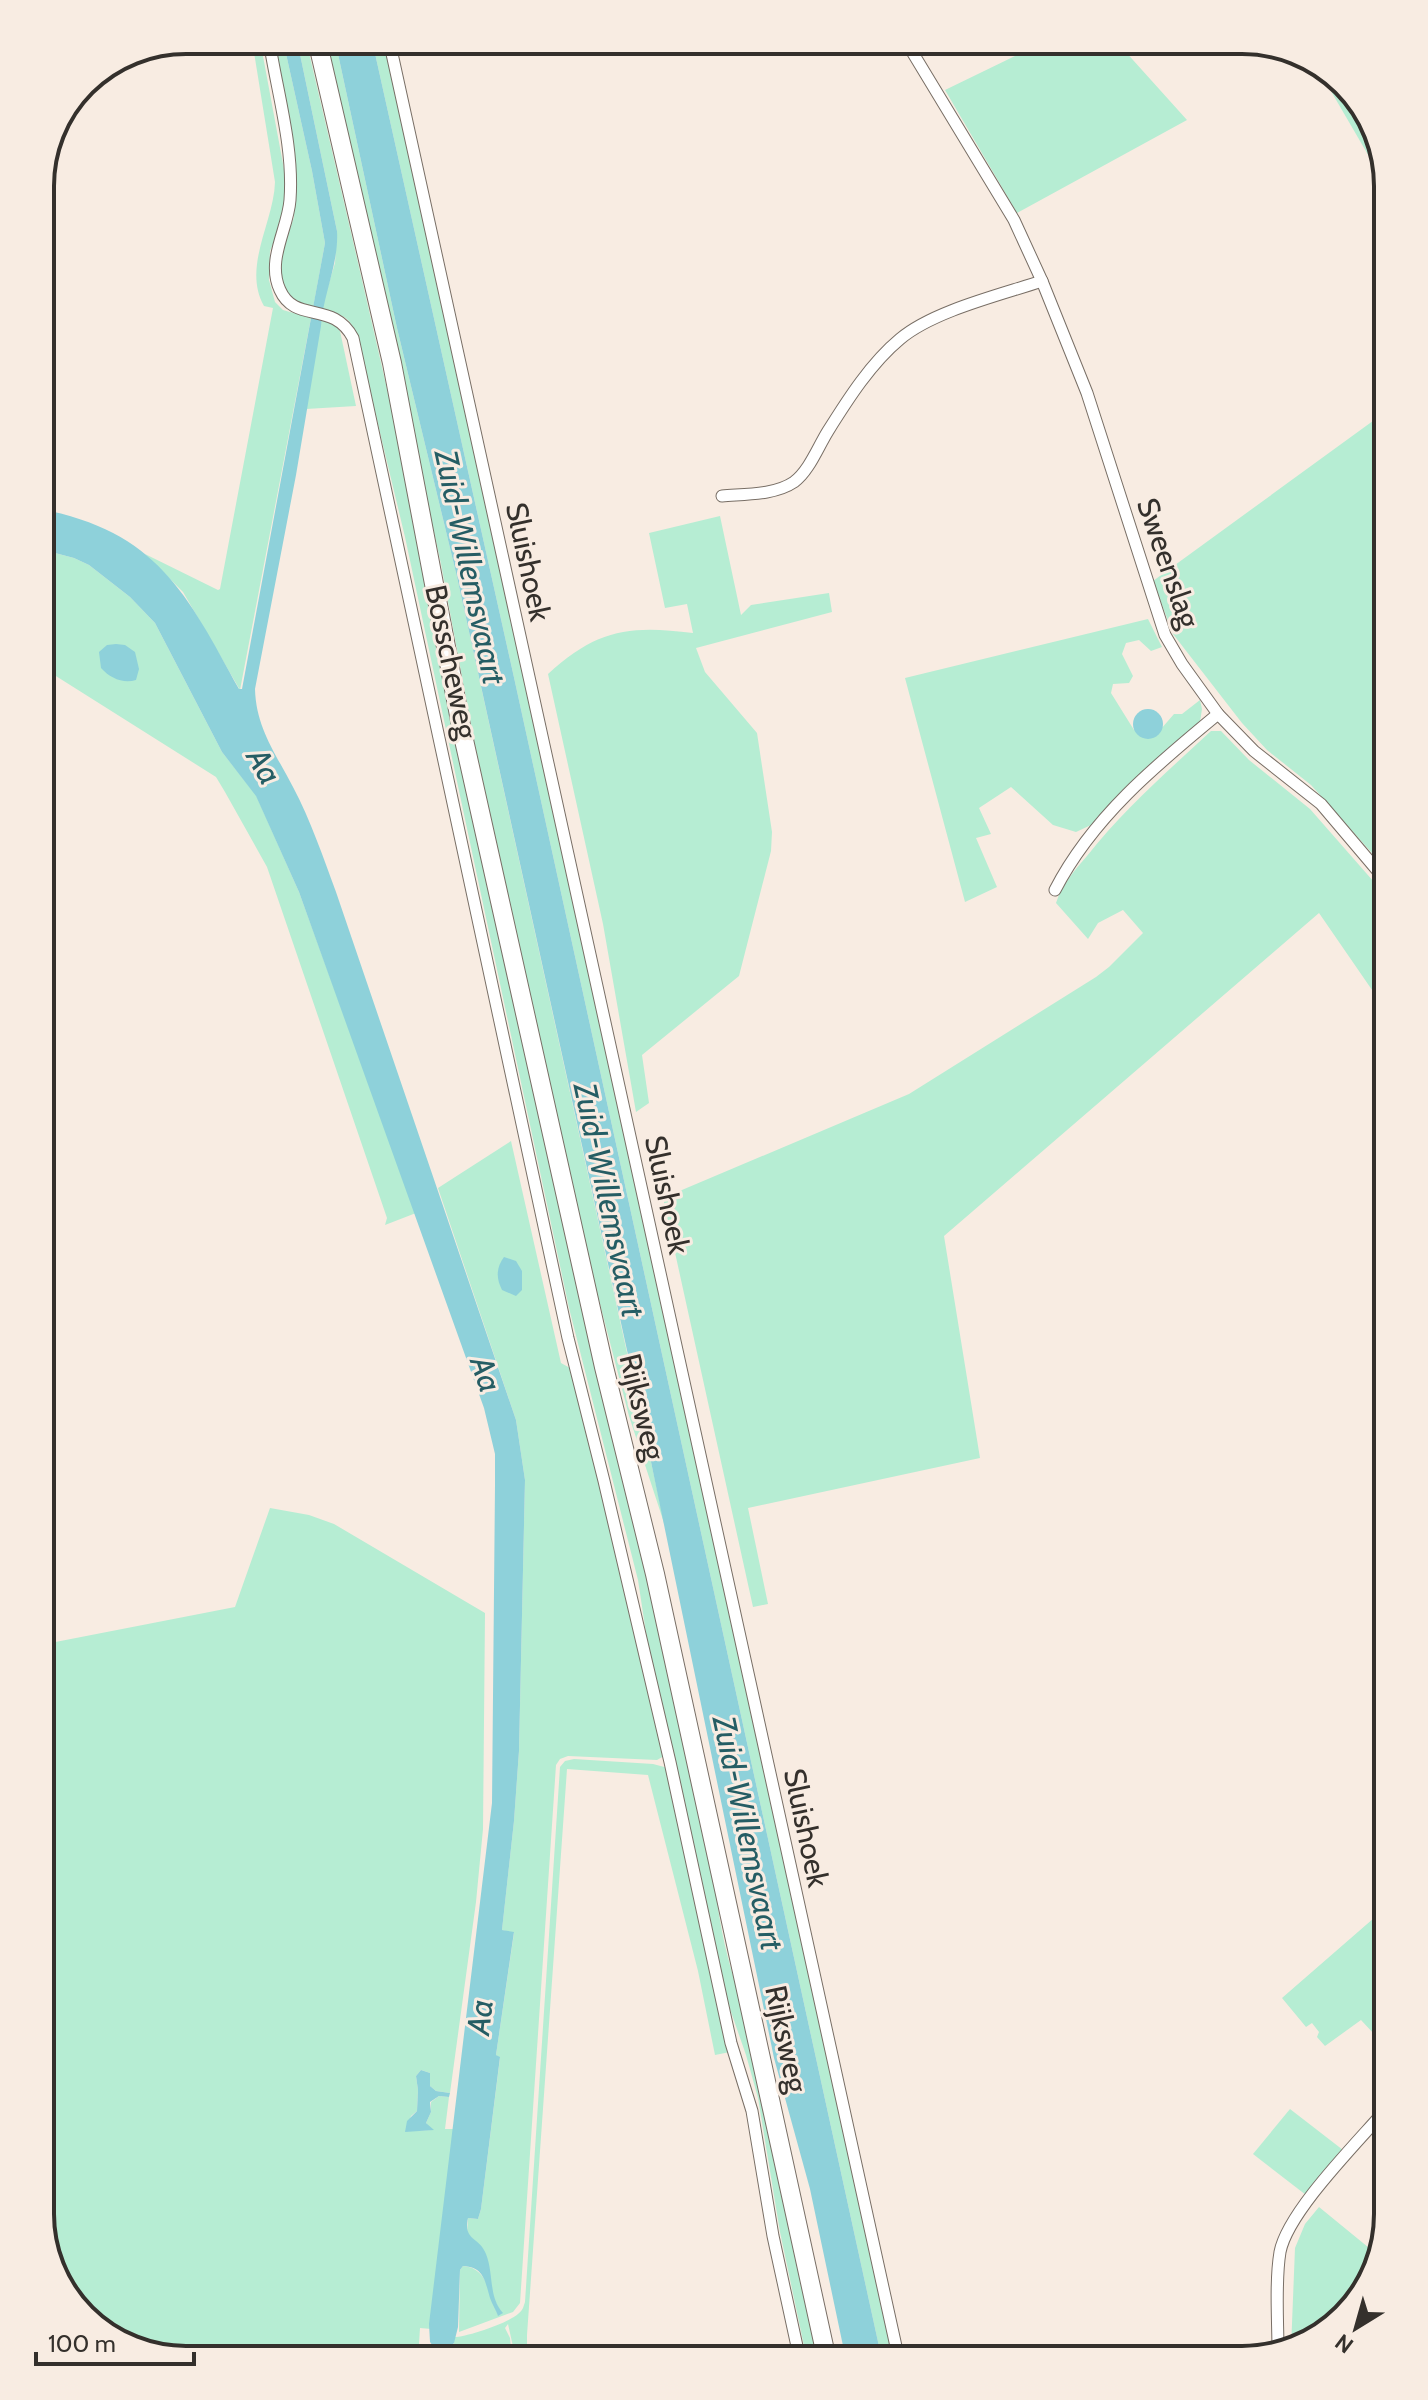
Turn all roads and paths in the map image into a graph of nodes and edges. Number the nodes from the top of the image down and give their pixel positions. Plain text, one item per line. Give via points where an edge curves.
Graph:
1 (271, 54) edge
2 (320, 54) edge
3 (392, 54) edge
4 (913, 54) edge
5 (1042, 281) junction
6 (722, 496) dead end
7 (1218, 714) junction
8 (1374, 866) edge
9 (1055, 890) dead end
10 (591, 1310) joint
11 (568, 1338) joint
12 (1374, 2123) edge
13 (1278, 2340) edge
14 (797, 2346) edge
15 (824, 2346) edge
16 (896, 2346) edge

1 - 11 street, Bosscheweg via 292,176 289,216 274,269 281,293 292,306 346,324 353,338
2 - 10 main road, Bosscheweg via 392,363 462,731
3 - 16 street, Sluishoek
4 - 5 street, Sweenslag via 1014,220
5 - 6 street via 918,326 877,362 793,482 778,490
5 - 7 street, Sweenslag via 1087,393 1165,635
7 - 8 street, Sweenslag via 1254,751 1321,804
7 - 9 street via 1147,773 1082,844
10 - 15 main road, Rijksweg
11 - 14 street, Rijksweg via 731,2043 752,2111
12 - 13 street via 1287,2230 1280,2251

